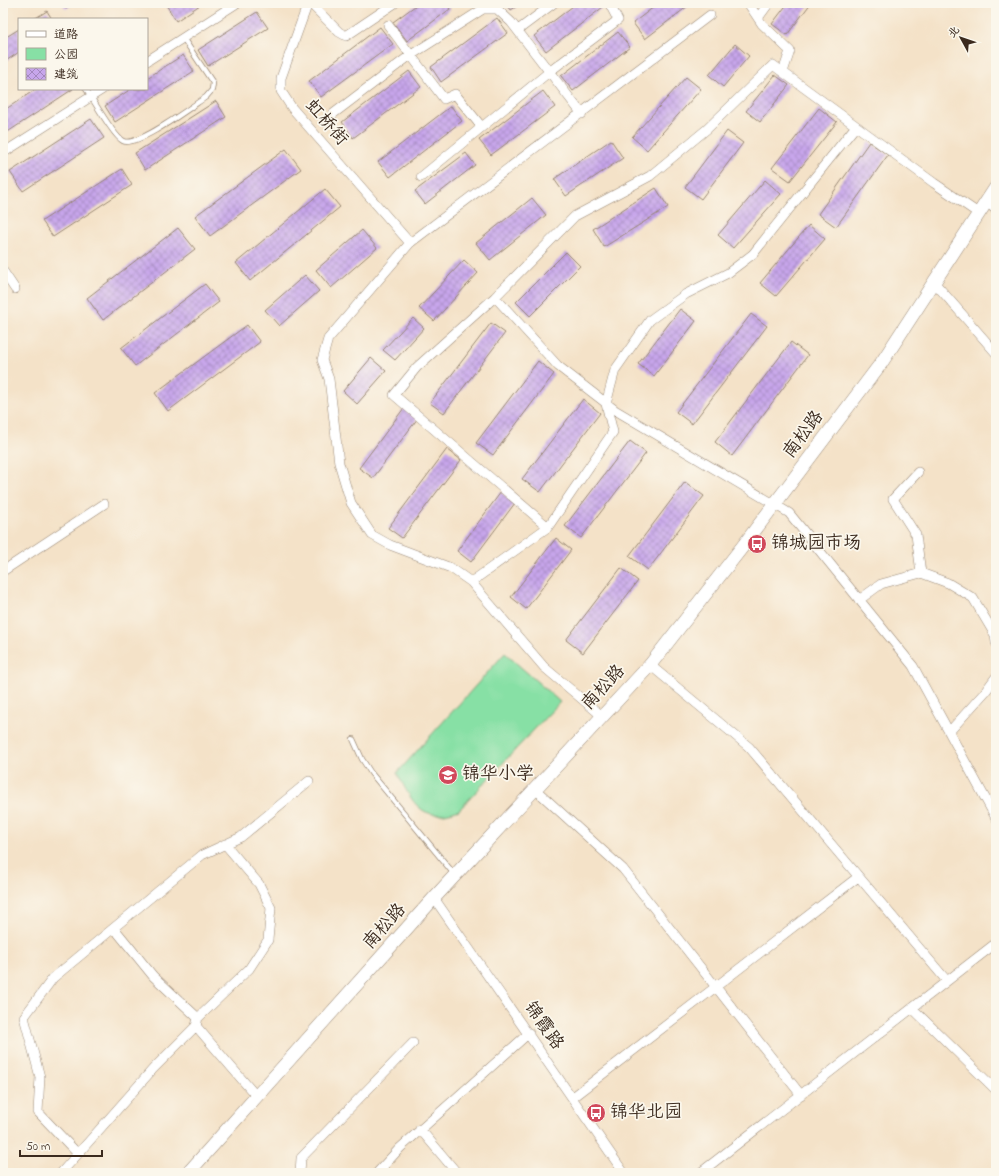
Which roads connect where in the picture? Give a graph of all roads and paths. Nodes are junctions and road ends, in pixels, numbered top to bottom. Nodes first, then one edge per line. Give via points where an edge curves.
1 (237, 3) edge
2 (309, 3) edge
3 (395, 3) edge
4 (554, 3) edge
5 (609, 3) edge
6 (748, 3) edge
7 (769, 3) edge
8 (710, 15) dead end
9 (758, 18) junction
10 (388, 26) dead end
11 (518, 30) junction
12 (182, 38) junction
13 (410, 55) junction
14 (148, 60) edge
15 (549, 72) junction
16 (783, 72) junction
17 (99, 90) edge
18 (88, 93) edge
19 (332, 114) dead end
20 (582, 114) junction
21 (481, 126) junction
22 (856, 126) junction
23 (3, 153) edge
24 (421, 177) dead end
25 (996, 187) edge
26 (986, 201) junction
27 (996, 210) edge
28 (978, 213) junction
29 (410, 243) junction
30 (3, 271) edge
31 (934, 282) junction
32 (15, 289) dead end
33 (495, 298) junction
34 (996, 353) edge
35 (606, 404) junction
36 (918, 472) dead end
37 (104, 504) dead end
38 (774, 504) junction
39 (548, 527) junction
40 (3, 571) edge
41 (921, 573) junction
42 (471, 582) junction
43 (859, 600) junction
44 (996, 642) edge
45 (650, 665) junction
46 (996, 677) edge
47 (602, 716) junction
48 (949, 732) junction
49 (353, 739) dead end
50 (309, 781) dead end
51 (534, 789) junction
52 (996, 818) edge
53 (225, 844) junction
54 (455, 876) junction
55 (858, 877) junction
56 (434, 898) junction
57 (114, 928) junction
58 (996, 943) edge
59 (947, 981) junction
60 (717, 986) junction
61 (912, 1008) junction
62 (197, 1022) junction
63 (529, 1033) junction
64 (413, 1043) dead end
65 (996, 1090) edge
66 (801, 1095) junction
67 (257, 1097) junction
68 (574, 1097) junction
69 (420, 1129) junction
70 (78, 1154) junction
71 (61, 1173) edge
72 (188, 1173) edge
73 (300, 1173) edge
74 (377, 1173) edge
75 (457, 1173) edge
76 (624, 1173) edge
77 (700, 1173) edge

1 - 12 street
2 - 3 street via 346,36
2 - 29 street, 虹桥街 via 281,78 281,91 292,108
4 - 11 street
5 - 15 street via 618,20
6 - 9 street
7 - 9 street
8 - 20 street
9 - 16 street via 790,51
10 - 13 street
11 - 13 street via 497,9 483,9
11 - 15 street
12 - 14 street
12 - 18 lane via 213,83 212,90 206,97 145,136 131,142 123,141 116,135
13 - 19 street
13 - 21 street via 444,99 455,94
15 - 20 street
15 - 21 street
16 - 22 street
16 - 33 street via 773,65 707,129 650,176 575,216
17 - 18 street
18 - 23 street
20 - 29 street
21 - 24 street
22 - 28 street
22 - 35 street via 753,254 728,273 686,294 650,320 615,370
25 - 26 street, 南松路
26 - 27 street
26 - 28 street, 南松路
28 - 31 street, 南松路
29 - 42 street via 328,339 322,360 329,378 339,463 351,503 372,534 390,545 451,568
30 - 32 street
31 - 34 street
31 - 38 street, 南松路 via 882,362
33 - 35 street via 558,366
33 - 39 street via 417,367 394,396
35 - 38 street
35 - 39 street via 613,432
36 - 41 street via 893,499 916,534
37 - 40 street
38 - 43 street via 789,513
38 - 45 street, 南松路
39 - 42 street
41 - 43 street via 881,584
41 - 44 street via 948,583 973,598 995,635
42 - 47 street via 544,667
43 - 48 street via 913,666
45 - 47 street, 南松路
45 - 55 street via 749,747
46 - 48 street
47 - 51 street, 南松路
48 - 52 street
49 - 54 lane via 371,773
50 - 53 street via 241,837
51 - 54 street, 南松路
51 - 60 street via 623,869
53 - 57 street via 202,855
53 - 62 street via 259,884 270,908 268,940 249,969
54 - 56 street, 南松路
55 - 59 street
55 - 60 street
56 - 63 street, 锦霞路
56 - 67 street, 南松路
57 - 62 street via 153,976
57 - 70 street via 53,978 24,1018 40,1076 38,1112
58 - 59 street
59 - 61 street
60 - 66 street
60 - 68 street
61 - 65 street
61 - 66 street
62 - 67 street
62 - 70 street
63 - 68 street, 锦霞路
63 - 69 street
64 - 73 street via 301,1158
66 - 77 street
67 - 72 street, 南松路
68 - 76 street, 锦霞路
69 - 74 street
69 - 75 street
70 - 71 street

